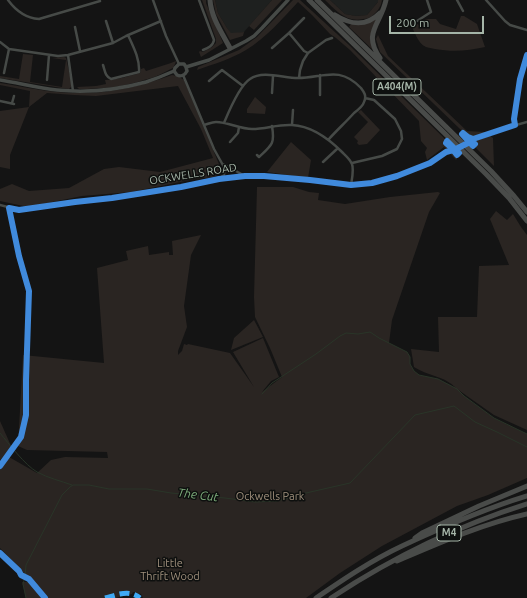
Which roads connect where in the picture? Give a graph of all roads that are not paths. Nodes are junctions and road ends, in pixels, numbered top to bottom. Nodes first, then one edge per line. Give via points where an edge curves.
1 (8, 0) edge
2 (153, 0) edge
3 (199, 0) edge
4 (210, 0) edge
5 (288, 0) edge
6 (309, 0) edge
7 (317, 0) edge
8 (386, 0) edge
9 (427, 0) edge
10 (456, 0) edge
11 (486, 0) edge
12 (100, 2) edge
13 (326, 9) junction
14 (382, 11) junction
15 (463, 11) dead end
16 (304, 18) dead end
17 (106, 21) dead end
18 (161, 21) junction
19 (417, 21) dead end
20 (75, 27) dead end
21 (527, 30) edge
22 (289, 33) junction
23 (128, 35) junction
24 (332, 38) dead end
25 (0, 42) edge
26 (113, 43) junction
27 (230, 48) junction
28 (272, 48) dead end
29 (9, 49) junction
30 (203, 50) dead end
31 (80, 51) junction
32 (308, 53) junction
33 (49, 55) junction
34 (68, 55) junction
35 (179, 64) junction
36 (103, 65) dead end
37 (186, 67) junction
38 (174, 72) junction
39 (390, 72) junction
40 (4, 73) dead end
41 (183, 75) junction
42 (320, 75) junction
43 (273, 76) junction
44 (299, 78) junction
45 (0, 80) edge
46 (46, 80) dead end
47 (209, 82) dead end
48 (243, 86) junction
49 (73, 91) junction
50 (272, 93) dead end
51 (320, 95) dead end
52 (14, 96) dead end
53 (365, 98) junction
54 (0, 101) edge
55 (293, 110) dead end
56 (527, 122) edge
57 (224, 123) junction
58 (204, 125) junction
59 (292, 125) junction
60 (239, 126) junction
61 (272, 126) junction
62 (478, 137) dead end
63 (329, 139) junction
64 (230, 142) dead end
65 (338, 148) junction
66 (447, 152) dead end
67 (257, 155) dead end
68 (323, 162) dead end
69 (352, 163) junction
70 (222, 164) junction
71 (245, 176) junction
72 (219, 179) junction
73 (351, 185) junction
74 (0, 205) edge
75 (527, 212) edge
76 (527, 221) edge
77 (527, 486) edge
78 (527, 496) edge
79 (527, 504) edge
80 (527, 514) edge
81 (402, 546) junction
82 (376, 570) junction
83 (316, 598) edge
84 (331, 598) edge

1 - 12 street via 24,16 39,19
2 - 18 street
3 - 30 street via 214,40 213,44
4 - 27 highway via 214,18
5 - 27 street via 254,36
6 - 76 highway, A404(M) via 486,174
7 - 13 highway, A404(M)
8 - 14 highway, A404(M)
9 - 19 street via 431,12
10 - 15 street
11 - 21 street via 505,21
13 - 14 highway, A404(M) via 345,20 358,23 369,21
13 - 39 highway, A404(M)
14 - 39 highway, A404(M) via 374,27 372,41 375,51
16 - 22 street
17 - 26 street
18 - 23 street
18 - 35 street
20 - 31 street
22 - 28 street
22 - 32 street
23 - 26 street
23 - 36 street via 138,59 139,72 111,79 105,74
24 - 32 street
25 - 29 street
26 - 31 street
27 - 37 street via 209,60
29 - 33 street
29 - 40 street
31 - 34 street
32 - 44 street
33 - 34 street
33 - 46 street
34 - 49 street
35 - 37 street
35 - 38 street via 174,68
37 - 41 street via 186,73
38 - 41 street
38 - 49 street via 123,88
39 - 75 highway, A404(M) via 491,171
41 - 58 street
42 - 44 street
42 - 51 street
42 - 53 street via 344,76 357,85
43 - 44 street
43 - 48 street via 257,75
43 - 50 street
45 - 49 street
47 - 48 street via 222,70
48 - 57 street
52 - 54 street via 13,104
53 - 63 street via 362,106
53 - 69 street via 374,100 395,119 402,131 402,139 397,148 382,156
55 - 59 street
56 - 62 street
57 - 58 street
57 - 60 street
58 - 70 street
59 - 61 street
59 - 63 street via 314,130
60 - 61 street via 252,129
60 - 64 street via 238,133
61 - 67 street via 272,145 259,157
63 - 65 street
65 - 68 street
65 - 69 street
66 - 73 street, OCKWELLS ROAD via 430,163 397,176 372,183
69 - 73 street
70 - 71 street
70 - 72 street via 224,175
71 - 72 street, OCKWELLS ROAD
71 - 73 street, OCKWELLS ROAD
72 - 74 street, OCKWELLS ROAD via 112,198 19,210
77 - 81 highway, M4 via 422,533
78 - 81 highway, M4 via 470,516
79 - 82 highway, M4 via 449,533
80 - 82 highway, M4 via 462,534
81 - 83 highway, M4
82 - 84 highway, M4

